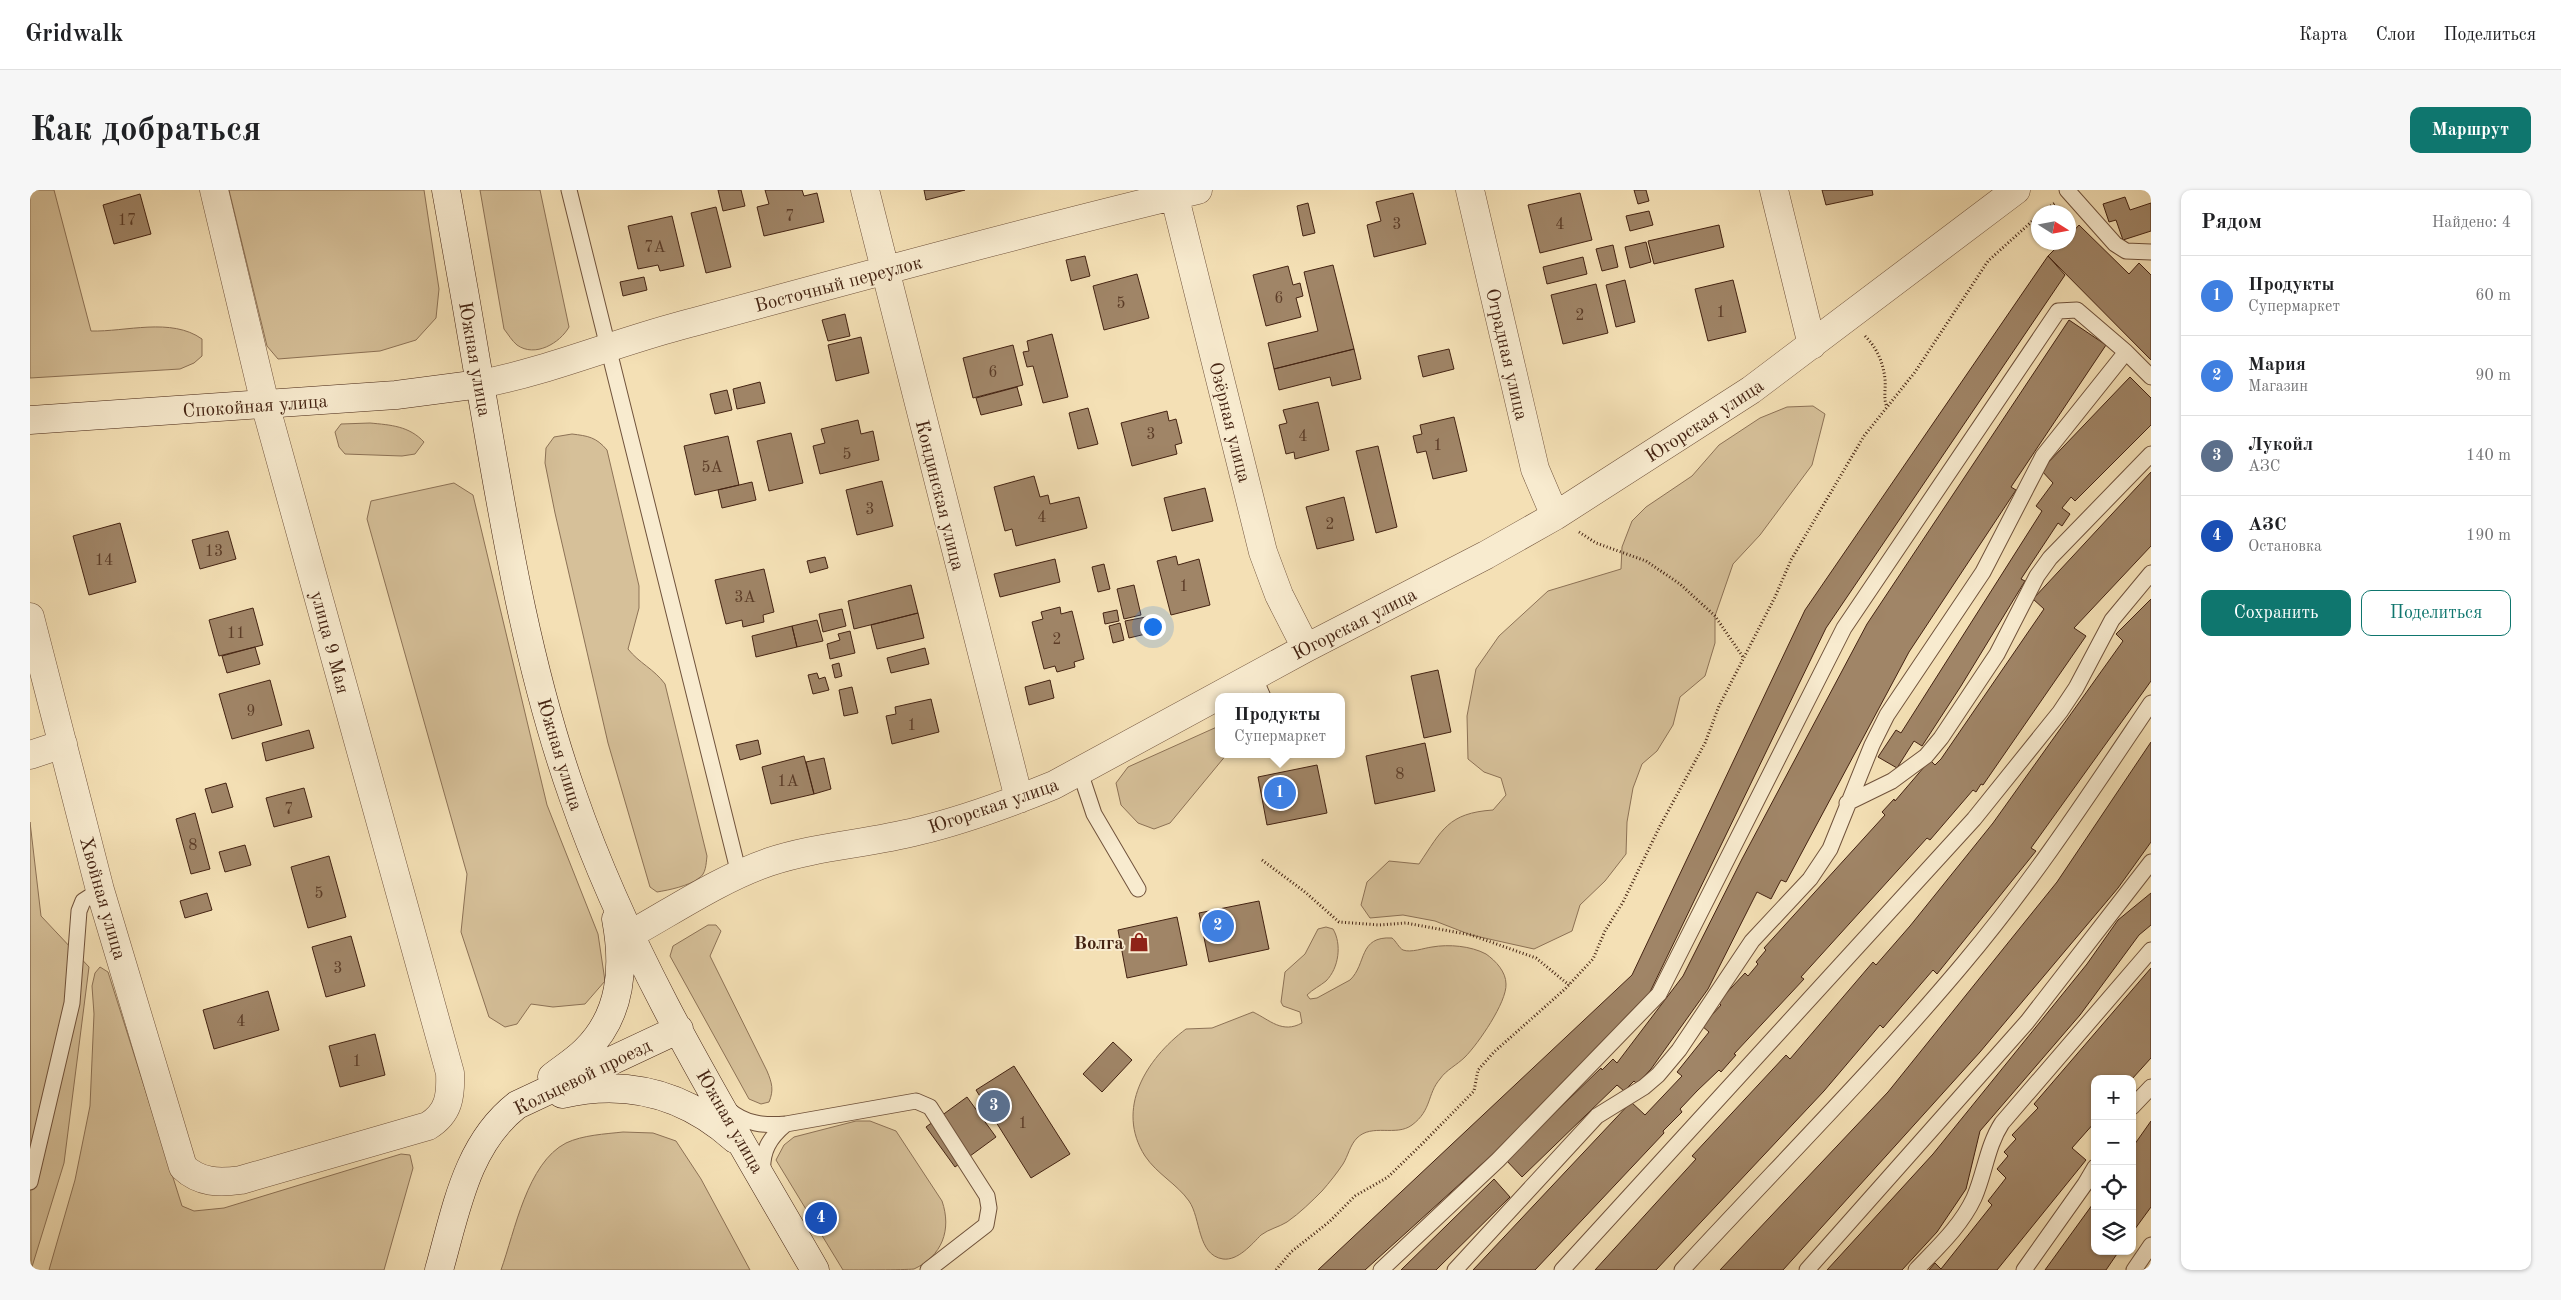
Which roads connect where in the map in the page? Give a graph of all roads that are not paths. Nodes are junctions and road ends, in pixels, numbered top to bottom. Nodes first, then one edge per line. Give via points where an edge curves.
1 (214, 190) edge
2 (446, 190) edge
3 (569, 190) edge
4 (865, 190) edge
5 (1470, 190) edge
6 (1774, 190) edge
7 (2016, 190) edge
8 (2067, 190) edge
9 (1182, 192) edge
10 (2151, 252) edge
11 (884, 270) junction
12 (1812, 345) junction
13 (607, 348) junction
14 (2126, 352) junction
15 (2151, 377) edge
16 (480, 384) junction
17 (265, 404) junction
18 (30, 420) edge
19 (2151, 454) edge
20 (1555, 516) junction
21 (2151, 573) edge
22 (30, 617) edge
23 (1306, 648) junction
24 (1259, 686) edge
25 (1244, 693) edge
26 (2151, 703) edge
27 (1215, 707) edge
28 (63, 744) junction
29 (30, 755) edge
30 (1080, 772) junction
31 (1019, 799) junction
32 (1848, 803) junction
33 (2151, 862) edge
34 (739, 874) junction
35 (1138, 889) dead end
36 (100, 890) junction
37 (611, 896) junction
38 (630, 934) junction
39 (2151, 950) edge
40 (679, 1029) junction
41 (2151, 1087) edge
42 (718, 1100) junction
43 (2136, 1103) edge
44 (517, 1105) junction
45 (786, 1124) junction
46 (748, 1151) junction
47 (191, 1174) joint
48 (2091, 1174) edge
49 (763, 1178) junction
50 (30, 1182) edge
51 (2151, 1245) edge
52 (439, 1270) edge
53 (815, 1270) edge
54 (928, 1270) edge
55 (1381, 1270) edge
56 (1455, 1270) edge
57 (1562, 1270) edge
58 (1682, 1270) edge
59 (1807, 1270) edge
60 (1916, 1270) edge
61 (2024, 1270) edge
62 (2134, 1270) edge

1 - 17 street, улица 9 Мая
2 - 16 street, Южная улица
3 - 13 lane
4 - 11 street, Кондинская улица
5 - 20 street, Отрадная улица via 1535,469
6 - 12 street
7 - 12 street, Югорская улица
8 - 10 lane via 2115,244 2126,251
9 - 11 street, Восточный переулок
9 - 23 street, Озёрная улица via 1263,552 1279,595
11 - 13 street, Восточный переулок
11 - 31 street, Кондинская улица
12 - 20 street, Югорская улица via 1751,390
13 - 16 street, Восточный переулок via 531,373
13 - 34 lane
14 - 15 lane
14 - 32 lane via 2032,472 1983,572 1887,715
14 - 55 lane via 2076,310 2058,311 1844,628 1659,994 1498,1160
16 - 17 street, Спокойная улица via 396,395
16 - 37 street, Южная улица via 521,608 545,706 572,795
17 - 18 street, Спокойная улица
17 - 47 street, улица 9 Мая via 450,1073 451,1093 439,1119 428,1126 241,1180 224,1183 205,1181
19 - 32 lane via 2041,570 1997,654 1926,756 1892,781
20 - 23 street, Югорская улица
21 - 57 lane via 2112,620 2060,712 1974,819
22 - 28 street, Хвойная улица
23 - 24 street, Югорская улица
24 - 25 street, Югорская улица
26 - 58 lane via 2045,862 1964,963 1879,1060
27 - 30 street, Югорская улица
28 - 29 street
28 - 36 street, Хвойная улица
30 - 31 street, Югорская улица
30 - 35 lane via 1094,814
31 - 34 street, Югорская улица via 917,832 798,854
32 - 56 lane via 1830,849 1815,872 1752,941 1680,1050 1644,1087 1597,1116
33 - 59 lane via 2027,1022
34 - 38 street, Югорская улица
36 - 47 street, Хвойная улица via 183,1167
36 - 50 lane via 83,901 79,911 72,1003
37 - 38 street, Южная улица
37 - 44 street via 620,938 622,974 618,997 604,1026 585,1050
38 - 40 street, Южная улица
39 - 60 lane via 2002,1123 1992,1139 1966,1213
40 - 42 street, Южная улица
40 - 44 street, Кольцевой проезд
41 - 43 lane
42 - 45 lane via 740,1118 752,1123 767,1126
42 - 46 street, Южная улица
44 - 46 street via 586,1089 618,1087 640,1090 665,1097 701,1114
44 - 52 street, Кольцевой проезд via 502,1116 485,1137 470,1166
45 - 49 lane via 774,1134 762,1156
45 - 54 lane via 916,1101 930,1107 986,1196 989,1208 986,1225
46 - 49 street, Южная улица
48 - 61 lane
49 - 53 street, Южная улица
51 - 62 lane

